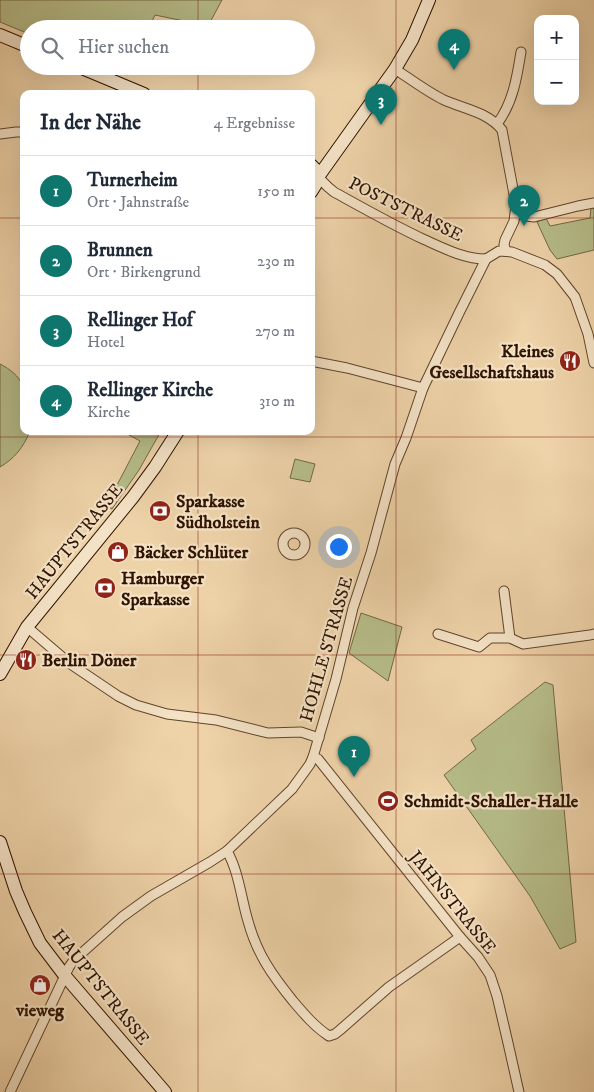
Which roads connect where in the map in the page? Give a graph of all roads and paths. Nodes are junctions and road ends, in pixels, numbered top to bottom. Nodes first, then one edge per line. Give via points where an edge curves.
1 (429, 0) edge
2 (0, 35) edge
3 (20, 43) edge
4 (521, 52) dead end
5 (395, 69) junction
6 (95, 75) edge
7 (125, 90) edge
8 (497, 124) junction
9 (20, 132) edge
10 (0, 134) edge
11 (315, 170) edge
12 (315, 172) edge
13 (594, 203) edge
14 (516, 213) junction
15 (506, 251) junction
16 (486, 259) junction
17 (593, 346) edge
18 (315, 362) edge
19 (594, 363) edge
20 (423, 388) junction
21 (175, 435) edge
22 (504, 591) dead end
23 (27, 627) junction
24 (438, 634) dead end
25 (594, 634) edge
26 (510, 638) junction
27 (0, 674) edge
28 (318, 738) junction
29 (313, 757) junction
30 (0, 842) edge
31 (227, 851) junction
32 (460, 937) junction
33 (65, 976) junction
34 (10, 1092) edge
35 (165, 1092) edge
36 (519, 1092) edge

1 - 5 main road
2 - 3 main road
4 - 8 street via 511,100
5 - 8 street via 443,99 486,116
5 - 11 main road
6 - 7 main road
8 - 14 street via 504,137
9 - 10 street
12 - 16 street, POSTSTRASSE via 334,192 400,228 469,258
13 - 14 street via 534,217
14 - 15 street via 505,240
15 - 16 street via 499,251
15 - 17 street via 533,259 557,274 575,297
16 - 20 street, HOHLE STRASSE
17 - 19 street
18 - 20 street
20 - 28 street, HOHLE STRASSE via 395,464
21 - 23 main road, HAUPTSTRASSE via 133,497
22 - 26 street
23 - 27 main road, HAUPTSTRASSE
23 - 28 street via 69,663 136,706 268,733 301,732
24 - 26 street via 479,646 490,638
25 - 26 street via 523,644
28 - 29 street, HOHLE STRASSE
29 - 31 street, HOHLE STRASSE via 292,789
29 - 32 street, JAHNSTRASSE via 318,759
30 - 33 main road, HAUPTSTRASSE via 16,891 40,943
31 - 32 street via 262,958 312,1023 329,1036 389,987
31 - 33 street, HOHLE STRASSE via 150,896 122,917 74,960
32 - 36 street, JAHNSTRASSE via 490,975
33 - 34 street, HOHLE STRASSE
33 - 35 main road, HAUPTSTRASSE

